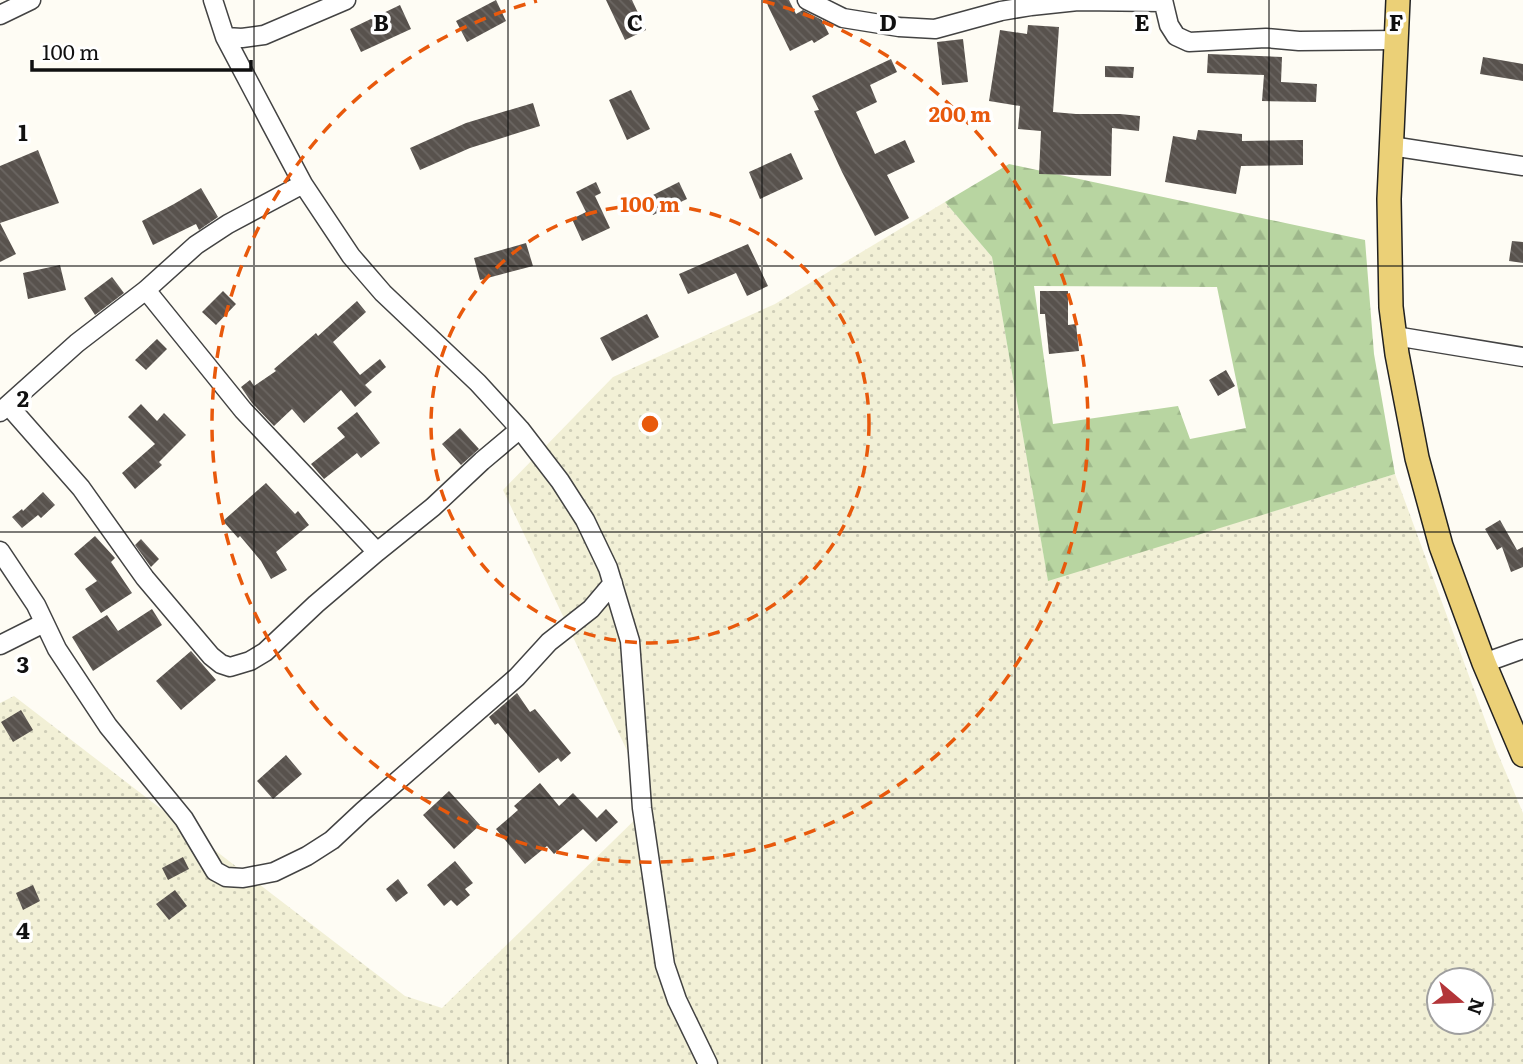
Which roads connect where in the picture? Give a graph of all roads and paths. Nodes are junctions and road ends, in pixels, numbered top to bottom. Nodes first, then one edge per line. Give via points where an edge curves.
1 (32, 0) edge
2 (213, 0) edge
3 (346, 0) edge
4 (807, 0) edge
5 (1398, 0) edge
6 (1163, 1) edge
7 (0, 15) edge
8 (225, 37) junction
9 (1397, 40) junction
10 (1391, 146) junction
11 (1523, 166) edge
12 (303, 184) junction
13 (146, 290) junction
14 (1395, 336) junction
15 (1523, 357) edge
16 (4, 409) edge
17 (520, 429) junction
18 (0, 551) edge
19 (377, 552) junction
20 (612, 583) junction
21 (44, 623) junction
22 (0, 645) edge
23 (1523, 649) edge
24 (1484, 663) junction
25 (1523, 755) edge
26 (708, 1064) edge

1 - 7 street
2 - 8 street
3 - 8 street via 264,35
4 - 6 street via 843,18 935,29 1031,6
5 - 9 main road
6 - 9 street via 1176,36 1189,41
8 - 12 street
9 - 10 main road
10 - 11 street
10 - 14 main road
12 - 13 street via 196,245
12 - 17 street via 351,256 383,293
13 - 16 street via 77,343
13 - 19 street via 243,410
14 - 15 street
14 - 24 main road via 1417,458 1441,546
16 - 19 street via 81,488 145,578 221,664 230,667 250,662 265,652
17 - 19 street
17 - 20 street via 585,520
18 - 21 street
20 - 21 street via 591,609 549,642 517,677 332,840 274,872 243,878 215,871 184,819 108,726
20 - 26 street via 629,641 642,808 665,965
21 - 22 street
23 - 24 street
24 - 25 main road

